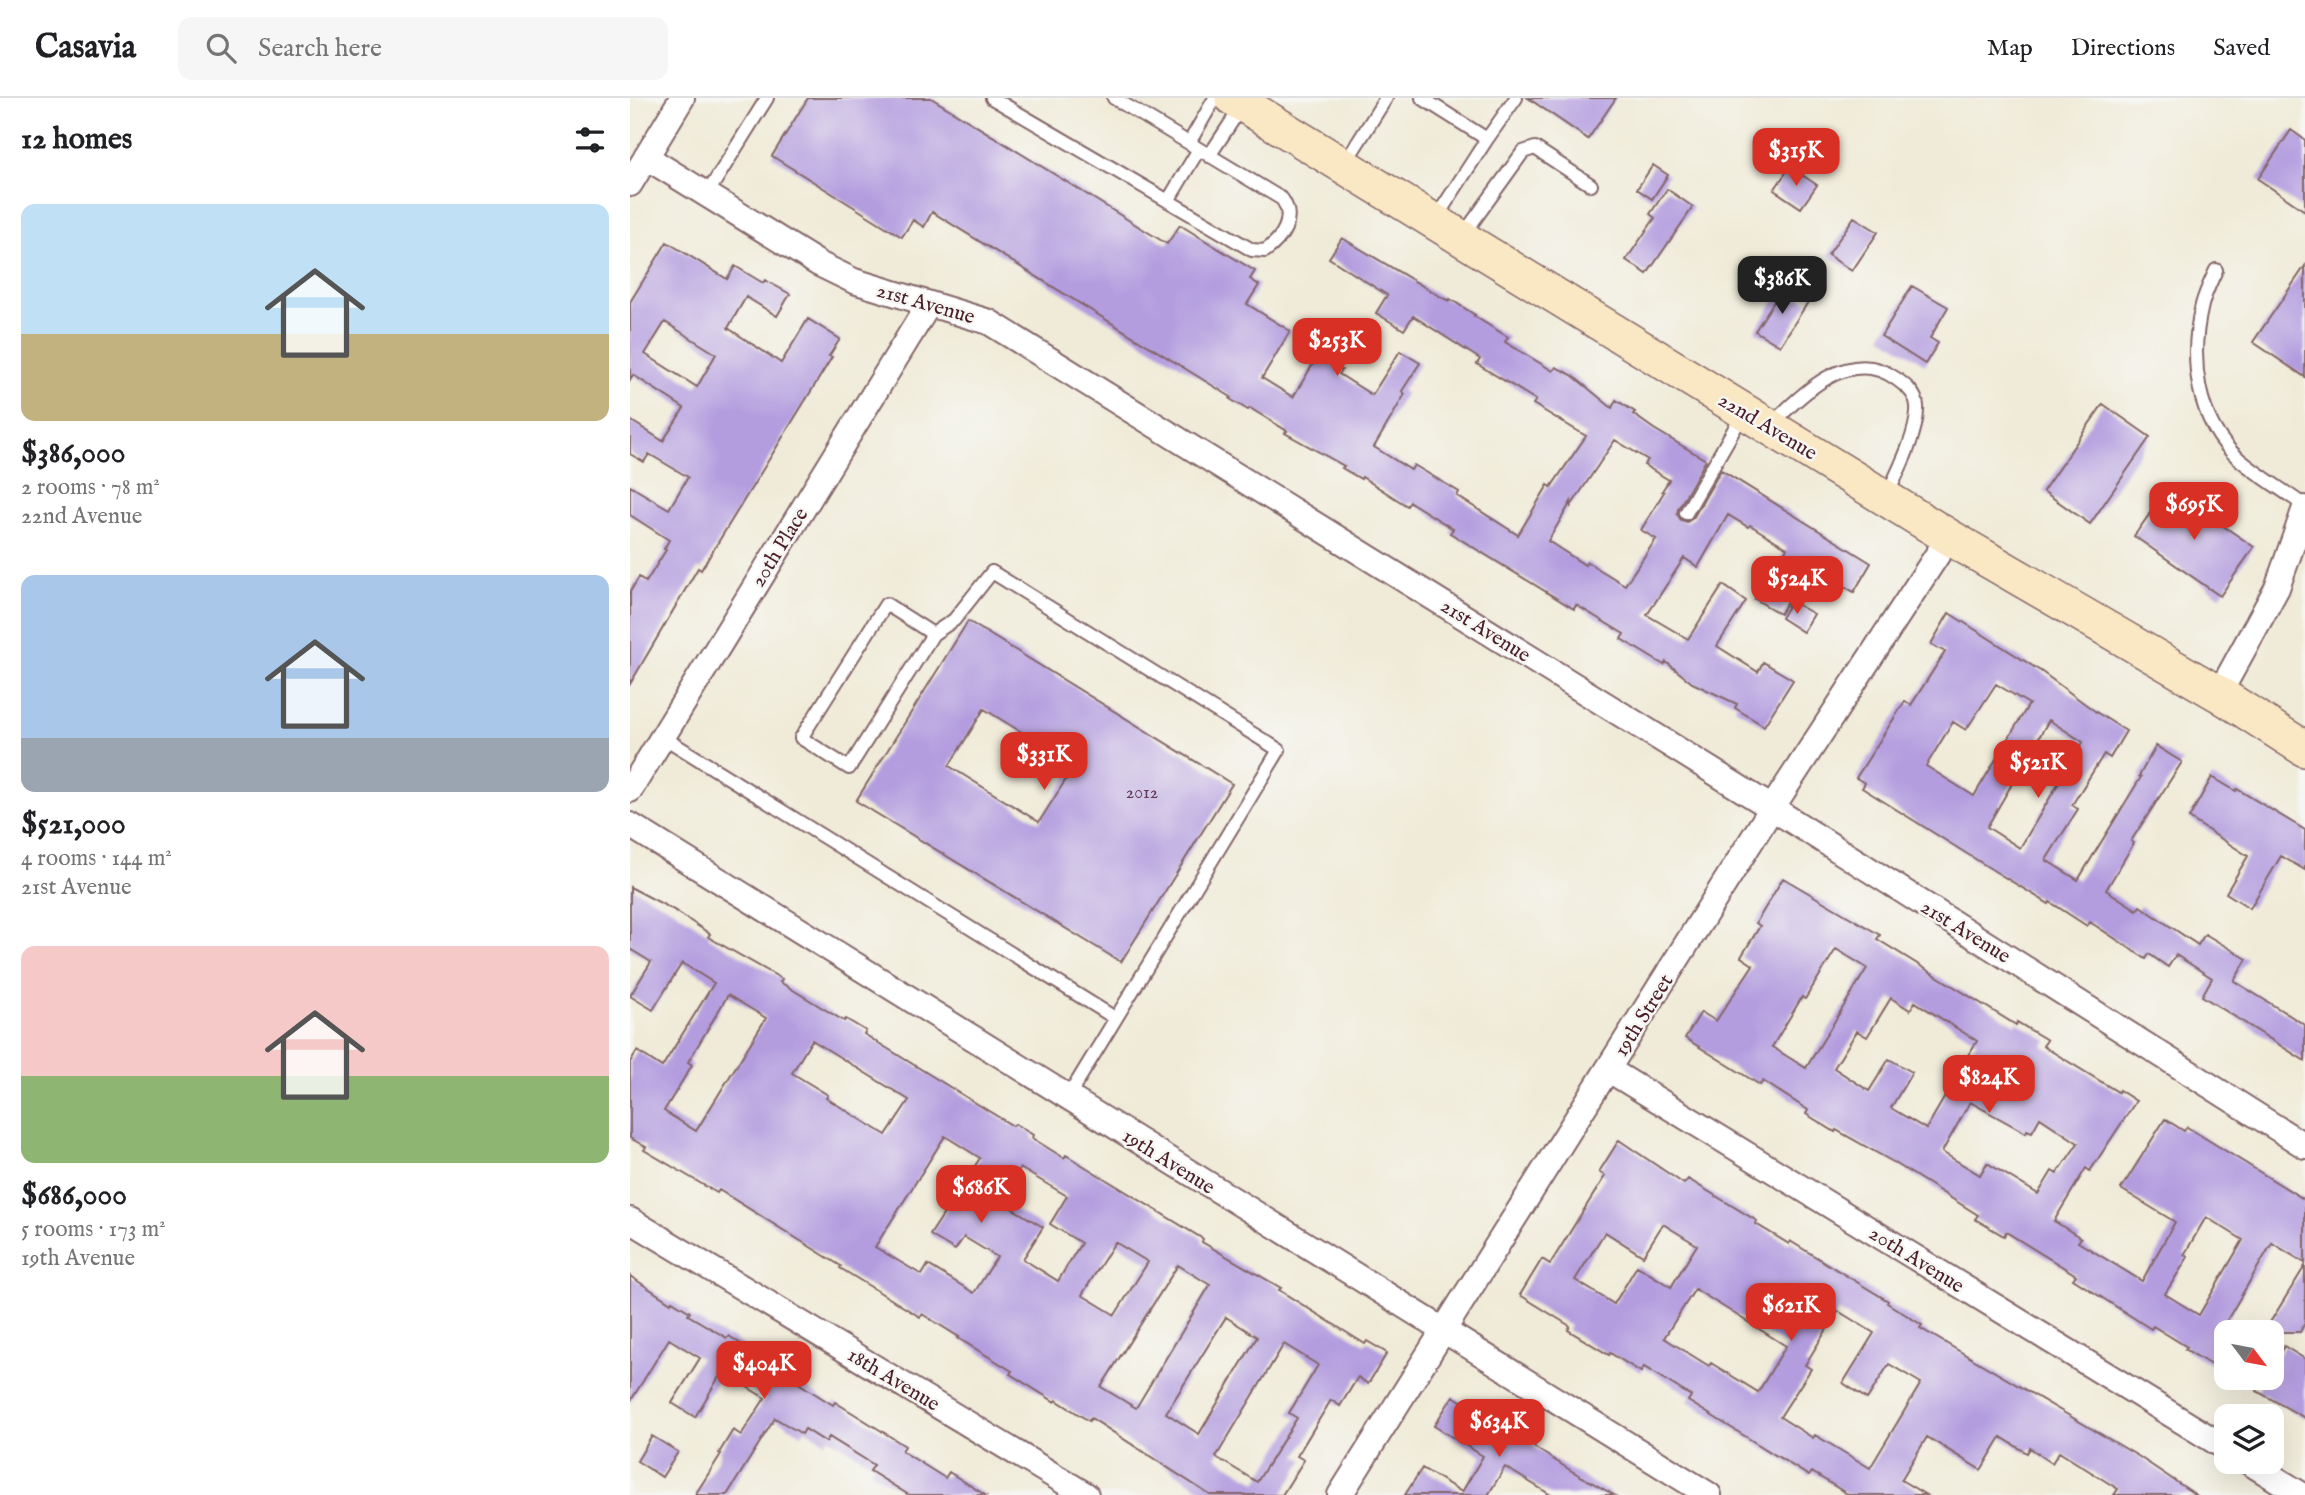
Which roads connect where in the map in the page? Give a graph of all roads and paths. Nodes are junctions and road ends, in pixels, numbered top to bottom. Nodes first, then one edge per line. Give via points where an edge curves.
1 (682, 98) edge
2 (766, 98) edge
3 (992, 98) edge
4 (1114, 98) edge
5 (1386, 98) edge
6 (1422, 98) edge
7 (1516, 98) edge
8 (1231, 100) edge
9 (1487, 139) junction
10 (1199, 149) junction
11 (646, 157) junction
12 (1343, 165) junction
13 (630, 184) edge
14 (1591, 185) dead end
15 (707, 194) junction
16 (1168, 201) junction
17 (1447, 229) junction
18 (2216, 270) dead end
19 (929, 304) junction
20 (1757, 419) junction
21 (1886, 498) junction
22 (2305, 507) edge
23 (1686, 513) dead end
24 (1949, 537) junction
25 (933, 634) junction
26 (2219, 694) junction
27 (663, 737) junction
28 (2305, 749) edge
29 (630, 790) edge
30 (1772, 808) junction
31 (630, 825) edge
32 (1115, 1018) junction
33 (1609, 1070) junction
34 (1068, 1097) junction
35 (2305, 1146) edge
36 (630, 1220) edge
37 (1443, 1332) junction
38 (2214, 1441) edge
39 (2268, 1474) edge
40 (1086, 1495) edge
41 (1340, 1495) edge
42 (1709, 1495) edge
43 (2302, 1495) edge

1 - 11 street
2 - 15 lane
3 - 16 lane
4 - 10 lane
5 - 12 lane
6 - 9 lane
7 - 9 lane
8 - 10 lane
8 - 10 lane
8 - 12 street, 22nd Avenue
9 - 17 lane
10 - 16 lane
10 - 16 lane via 1282,199 1289,222 1278,242 1265,251 1252,250
11 - 13 street
11 - 15 street, 21st Avenue
12 - 17 street, 22nd Avenue
14 - 17 lane via 1535,148 1523,152
15 - 19 street, 21st Avenue via 819,264 878,290
17 - 20 street, 22nd Avenue
18 - 22 lane via 2202,303 2196,343 2198,387 2212,427 2238,458
19 - 27 street, 20th Place
19 - 30 street, 21st Avenue via 989,322
20 - 21 street, 22nd Avenue
20 - 21 lane via 1829,376 1853,368 1884,370 1914,393 1917,407 1905,458
20 - 23 lane
21 - 24 street, 22nd Avenue
22 - 26 street via 2277,588
24 - 26 street, 22nd Avenue
24 - 30 street, 19th Street
25 - 25 lane via 886,604 800,738 849,768
25 - 32 lane via 954,620 992,572 1279,750
26 - 28 street, 22nd Avenue
27 - 29 street, 20th Place
27 - 32 lane
30 - 33 street, 19th Street
30 - 35 street, 21st Avenue
31 - 34 street, 19th Avenue
32 - 34 lane
33 - 37 street, 19th Street
33 - 38 street, 20th Avenue
34 - 37 street, 19th Avenue
36 - 40 street, 18th Avenue
37 - 41 street, 19th Street
37 - 42 street, 19th Avenue
39 - 43 street

